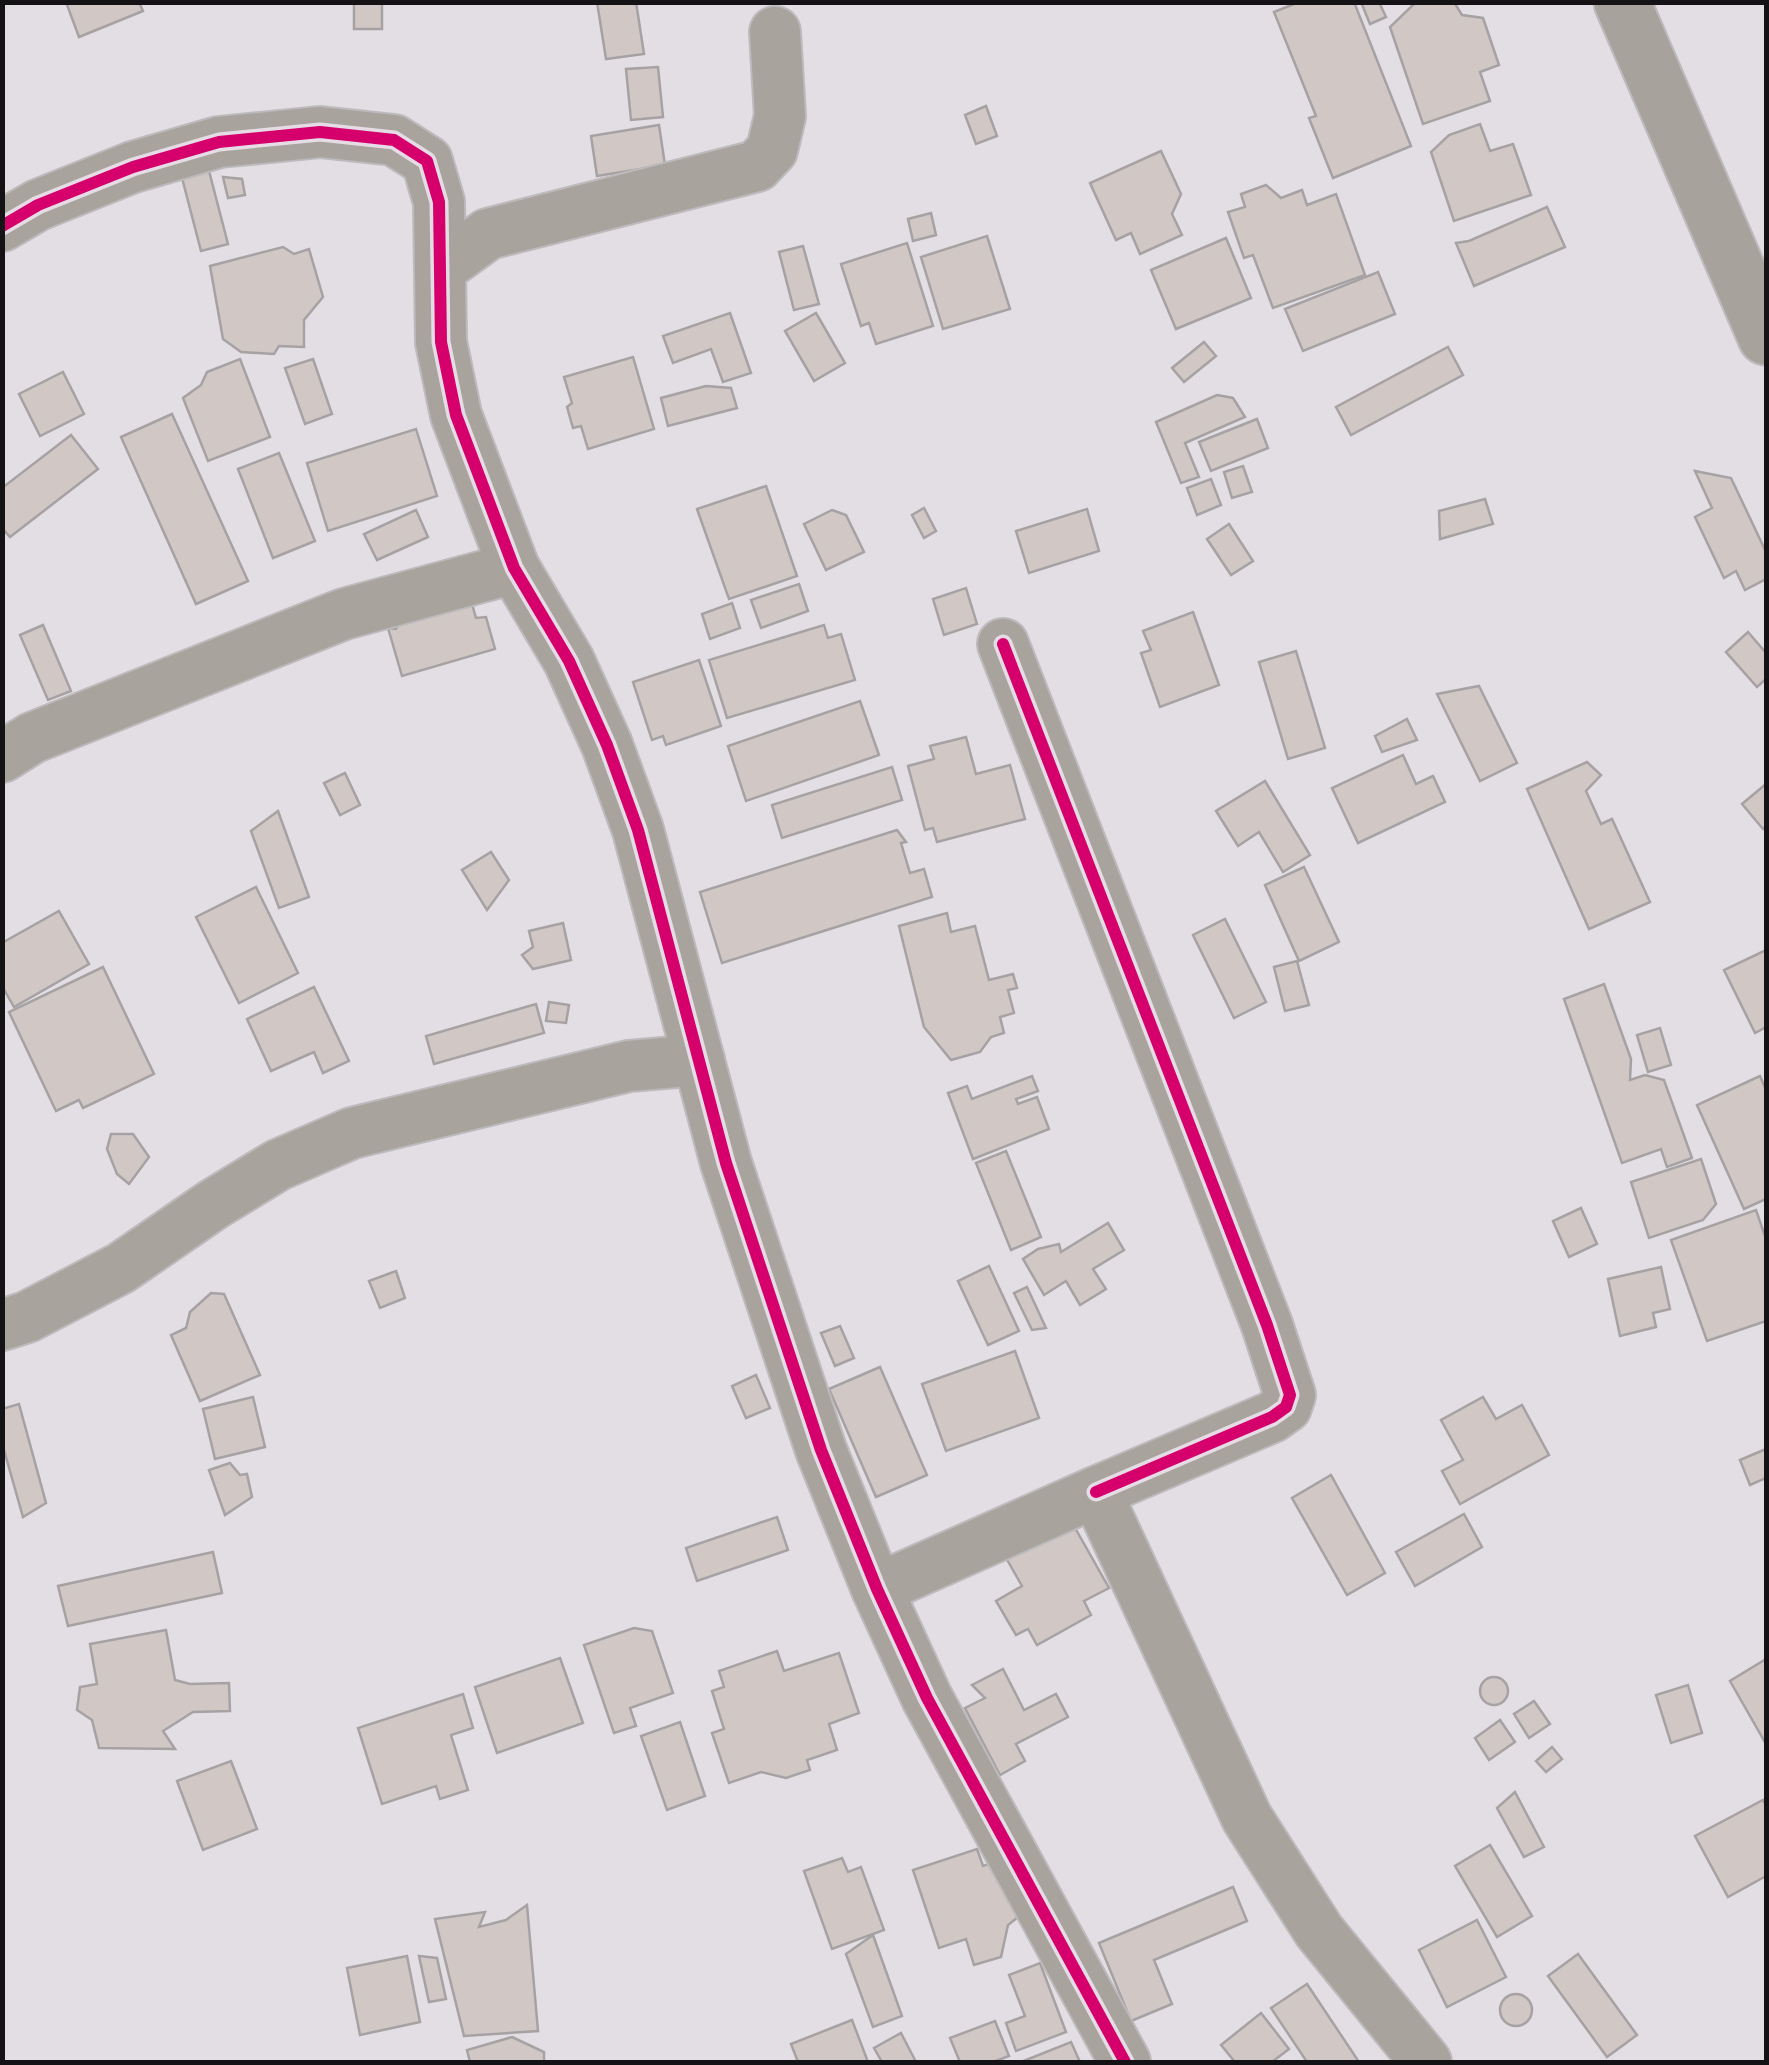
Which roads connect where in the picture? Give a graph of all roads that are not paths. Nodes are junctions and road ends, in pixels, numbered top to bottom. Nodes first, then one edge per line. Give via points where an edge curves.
1 (1622, 2) edge
2 (775, 32) dead end
3 (439, 202) junction
4 (2, 226) edge
5 (488, 234) junction
6 (442, 268) junction
7 (1766, 338) edge
8 (514, 568) junction
9 (1002, 644) dead end
10 (2, 757) edge
11 (698, 1060) junction
12 (2, 1324) edge
13 (1096, 1492) junction
14 (877, 1590) junction
15 (1125, 2062) edge
16 (1426, 2062) edge

1 - 7 street
2 - 5 street via 780,116 772,150 756,166
3 - 4 street via 427,162 394,140 320,132 219,142 133,166
3 - 5 street
3 - 6 street
5 - 6 street
6 - 8 street via 445,374
8 - 10 street via 344,614 32,738
8 - 11 street via 608,745 638,830
9 - 13 street via 1290,1395 1286,1408 1272,1416
11 - 12 street via 629,1066 352,1133 278,1165 121,1268
11 - 14 street via 821,1450
13 - 14 street
13 - 16 street via 1246,1818 1319,1931
14 - 15 street via 927,1698

